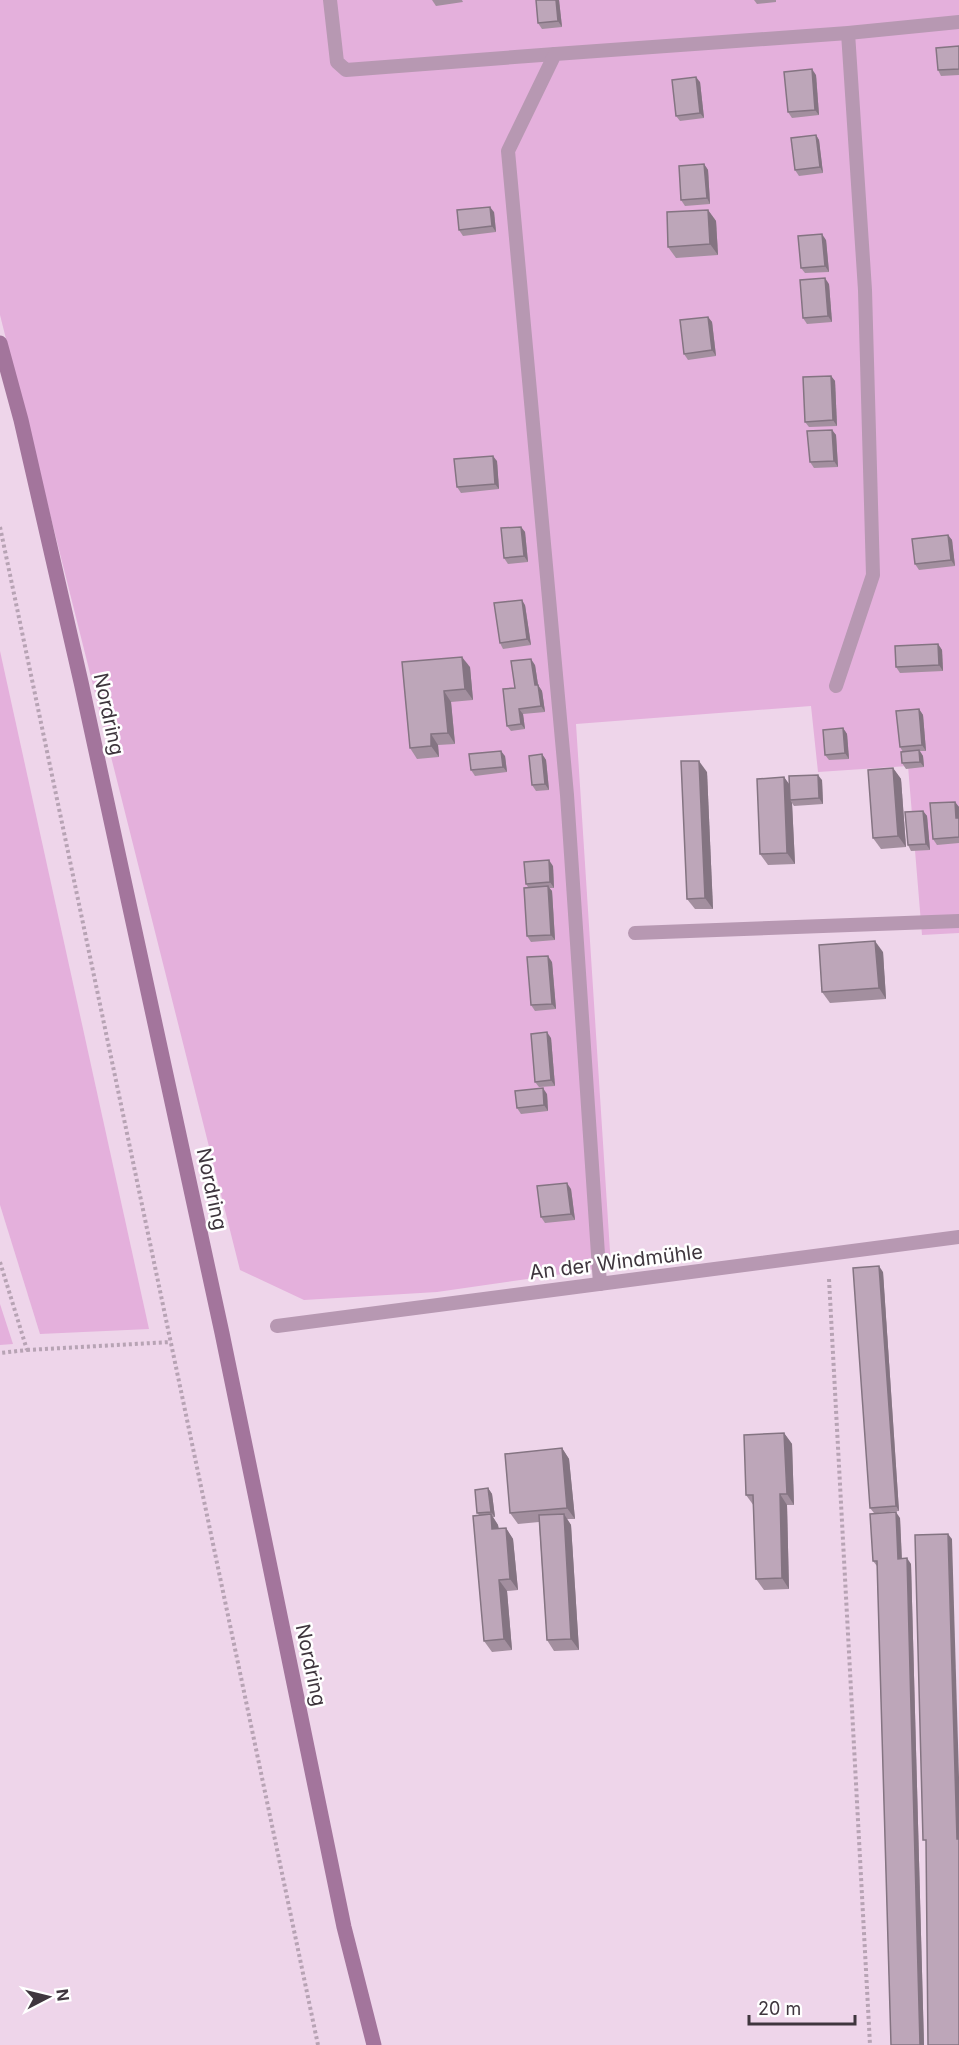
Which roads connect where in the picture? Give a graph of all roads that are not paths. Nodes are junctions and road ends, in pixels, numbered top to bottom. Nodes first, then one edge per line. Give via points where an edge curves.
1 (330, 0) edge
2 (959, 22) edge
3 (848, 33) junction
4 (555, 54) junction
5 (0, 343) edge
6 (836, 686) dead end
7 (959, 921) edge
8 (635, 933) dead end
9 (959, 1237) edge
10 (600, 1284) junction
11 (277, 1326) dead end
12 (374, 2045) edge

1 - 4 lane via 336,62 346,70
2 - 3 lane
3 - 4 lane
3 - 6 lane via 865,290 873,575
4 - 10 lane via 508,150 567,795
5 - 12 main road, Nordring via 81,682 220,1322 344,1927
7 - 8 lane
9 - 10 lane, An der Windmühle
10 - 11 lane, An der Windmühle

